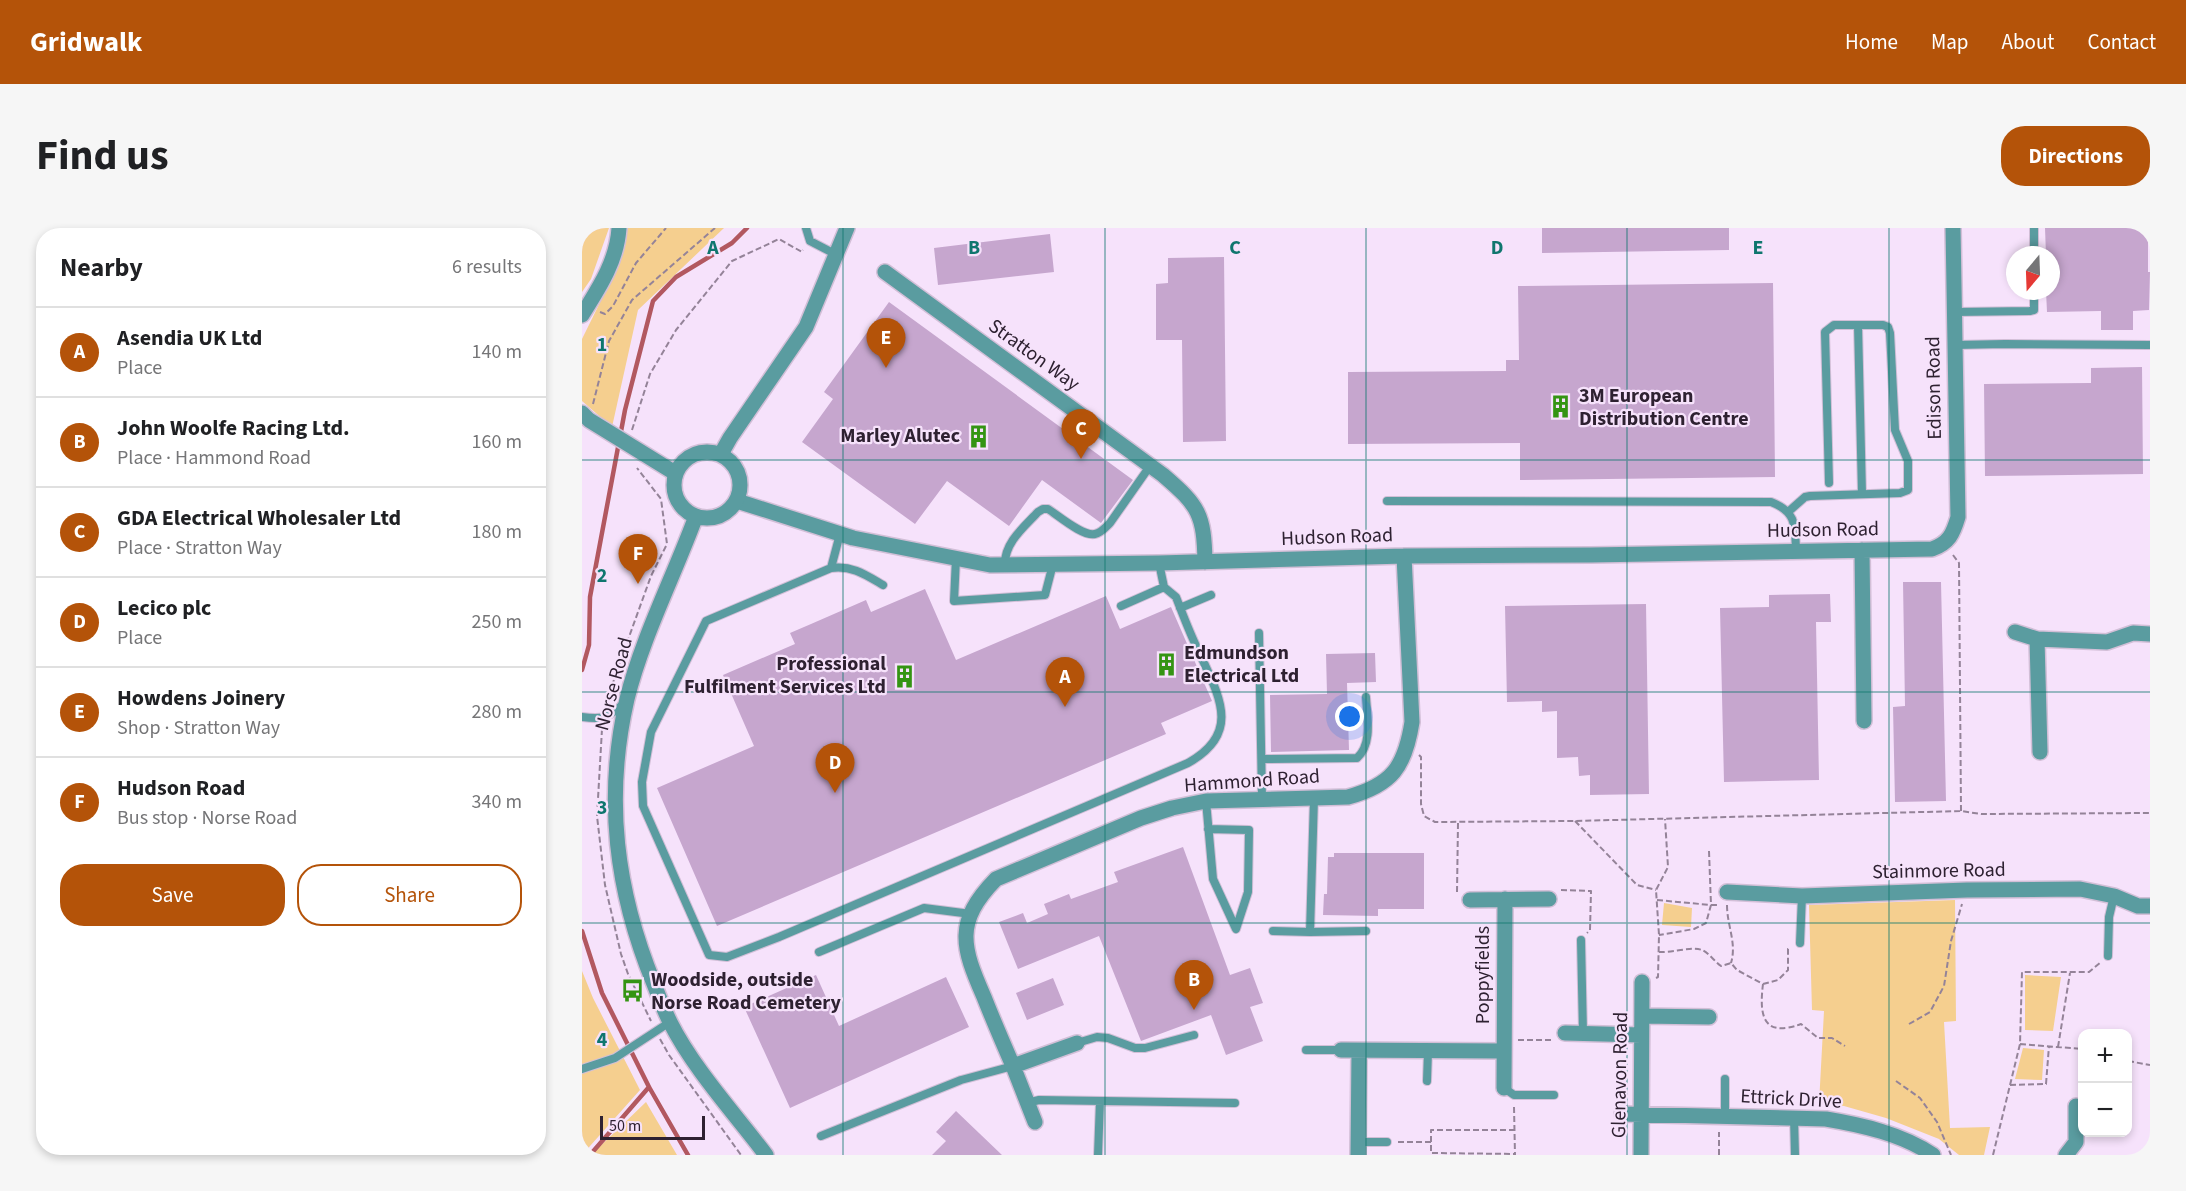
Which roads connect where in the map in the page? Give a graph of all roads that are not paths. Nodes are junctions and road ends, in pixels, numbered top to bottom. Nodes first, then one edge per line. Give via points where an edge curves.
1 (619, 228) edge
2 (806, 228) edge
3 (847, 228) edge
4 (1953, 228) edge
5 (2034, 228) edge
6 (2034, 246) edge
7 (837, 255) junction
8 (885, 272) dead end
9 (2035, 300) edge
10 (1954, 312) junction
11 (582, 315) edge
12 (1858, 326) junction
13 (1955, 345) junction
14 (2150, 345) edge
15 (586, 417) edge
16 (721, 454) junction
17 (1150, 466) junction
18 (675, 473) junction
19 (1829, 483) dead end
20 (1862, 494) junction
21 (737, 501) junction
22 (1387, 501) dead end
23 (1788, 512) junction
24 (696, 516) junction
25 (840, 534) junction
26 (1946, 545) joint
27 (1862, 550) junction
28 (1796, 551) junction
29 (1404, 556) junction
30 (956, 558) junction
31 (1205, 561) junction
32 (1159, 563) junction
33 (1053, 564) junction
34 (1005, 565) junction
35 (831, 568) junction
36 (883, 585) dead end
37 (1164, 587) junction
38 (1211, 595) dead end
39 (1120, 606) dead end
40 (1180, 608) junction
41 (2015, 632) dead end
42 (1259, 633) dead end
43 (2150, 634) edge
44 (2037, 639) junction
45 (1366, 698) dead end
46 (627, 700) junction
47 (583, 717) edge
48 (1864, 721) dead end
49 (2040, 752) dead end
50 (1262, 759) junction
51 (1314, 798) junction
52 (1262, 799) junction
53 (1206, 801) junction
54 (1208, 829) junction
55 (1802, 896) junction
56 (2114, 896) junction
57 (1505, 899) junction
58 (1549, 899) road end
59 (1727, 899) road end
60 (1470, 900) road end
61 (2150, 906) edge
62 (971, 914) junction
63 (1273, 931) dead end
64 (1366, 931) dead end
65 (1310, 932) junction
66 (1581, 940) road end
67 (1800, 943) road end
68 (819, 952) dead end
69 (2108, 956) road end
70 (1637, 991) road end
71 (1642, 1016) junction
72 (1709, 1017) dead end
73 (670, 1022) junction
74 (1564, 1033) road end
75 (1583, 1033) junction
76 (1194, 1035) dead end
77 (1641, 1035) junction
78 (1077, 1043) joint
79 (1503, 1046) junction
80 (1306, 1050) dead end
81 (1341, 1050) joint
82 (1359, 1051) junction
83 (1428, 1051) junction
84 (1013, 1066) junction
85 (586, 1068) edge
86 (1725, 1079) dead end
87 (1427, 1081) dead end
88 (1509, 1092) joint
89 (1554, 1095) dead end
90 (1100, 1101) junction
91 (1027, 1103) junction
92 (1235, 1103) dead end
93 (2076, 1106) dead end
94 (1622, 1114) dead end
95 (1640, 1116) junction
96 (1722, 1117) junction
97 (1794, 1117) junction
98 (1035, 1122) dead end
99 (821, 1136) dead end
100 (1387, 1142) road end
101 (1358, 1148) edge
102 (766, 1155) edge
103 (1098, 1155) edge
104 (1641, 1155) edge
105 (1795, 1155) edge
106 (1933, 1155) edge
107 (2066, 1155) edge

1 - 11 street via 610,269
2 - 7 lane via 810,241
3 - 7 street
4 - 10 street, Edison Road
5 - 6 lane
7 - 16 street via 806,327
8 - 17 street, Stratton Way
9 - 10 lane via 2034,310 2030,311
10 - 13 street, Edison Road
12 - 19 lane via 1834,326 1825,332
12 - 20 lane
12 - 20 lane via 1883,325 1889,330 1895,430 1908,461 1909,481 1904,492
13 - 14 lane
13 - 26 street, Edison Road via 1958,517
15 - 18 street
16 - 18 street via 702,451 691,455
16 - 21 street via 731,460 739,473
17 - 31 street, Stratton Way via 1185,494 1200,515
17 - 34 lane via 1102,531 1081,531 1043,509 1011,544
18 - 24 street via 676,498 683,509
20 - 23 lane via 1805,497
21 - 24 street via 717,517
21 - 25 street, Hudson Road
22 - 23 lane via 1753,501 1771,502
23 - 28 lane via 1793,519
24 - 46 street, Norse Road
25 - 30 street, Hudson Road
25 - 35 lane
26 - 27 street, Hudson Road via 1932,549
27 - 28 street, Hudson Road
27 - 48 street
28 - 29 street, Hudson Road
29 - 31 street, Hudson Road
29 - 51 street, Hammond Road via 1412,722 1409,744 1400,765 1370,791 1348,797
30 - 33 lane via 954,601 1045,595
30 - 34 street, Hudson Road
31 - 32 street, Hudson Road
32 - 33 street, Hudson Road
32 - 37 lane
33 - 34 street, Hudson Road
35 - 36 lane via 864,572
35 - 40 lane via 706,621 651,732 642,782 643,806 709,955 727,957 779,938 1204,754 1220,731 1222,707
37 - 39 lane
37 - 40 lane via 1176,597
38 - 40 lane
41 - 44 street
42 - 50 lane
43 - 44 street via 2133,633 2107,642
44 - 49 street
45 - 50 lane via 1366,748 1357,758
46 - 47 lane via 603,719
46 - 73 street, Norse Road via 618,753 615,817 622,883 640,949
50 - 52 lane
51 - 52 street, Hammond Road
51 - 65 lane
52 - 53 street, Hammond Road
53 - 54 lane
53 - 62 street, Hammond Road via 1141,818 996,879 978,898
54 - 54 lane via 1213,879 1236,929 1248,892 1249,830
55 - 56 street, Stainmore Road via 2080,889
55 - 59 street, Stainmore Road
55 - 67 lane
56 - 61 street, Stainmore Road via 2138,906
56 - 69 lane
57 - 58 street, Poppyfields
57 - 60 street, Poppyfields
57 - 79 street, Poppyfields
62 - 68 lane via 924,908
62 - 84 street, Hammond Road via 965,939 968,961
63 - 65 lane
64 - 65 lane
66 - 75 lane
70 - 71 street, Glenavon Road
71 - 72 street
71 - 77 street, Glenavon Road
73 - 85 lane via 615,1058
73 - 102 street, Norse Road
74 - 75 street
75 - 77 street
76 - 78 lane via 1145,1048 1097,1037
77 - 95 street, Glenavon Road
78 - 84 street
79 - 83 street, Poppyfields
79 - 88 street, Poppyfields
80 - 81 lane
81 - 82 street, Poppyfields
82 - 83 street, Poppyfields
82 - 101 street
83 - 87 lane
84 - 91 street, Hammond Road
84 - 99 lane via 961,1080
86 - 96 lane
88 - 89 lane
90 - 91 lane
90 - 92 lane
90 - 103 lane
91 - 98 street, Hammond Road
93 - 107 street via 2076,1142
94 - 95 street, Ettrick Drive
95 - 96 street, Ettrick Drive
95 - 104 street, Glenavon Road
96 - 97 street, Ettrick Drive
97 - 105 lane
97 - 106 street, Ettrick Drive via 1858,1124
100 - 101 lane

